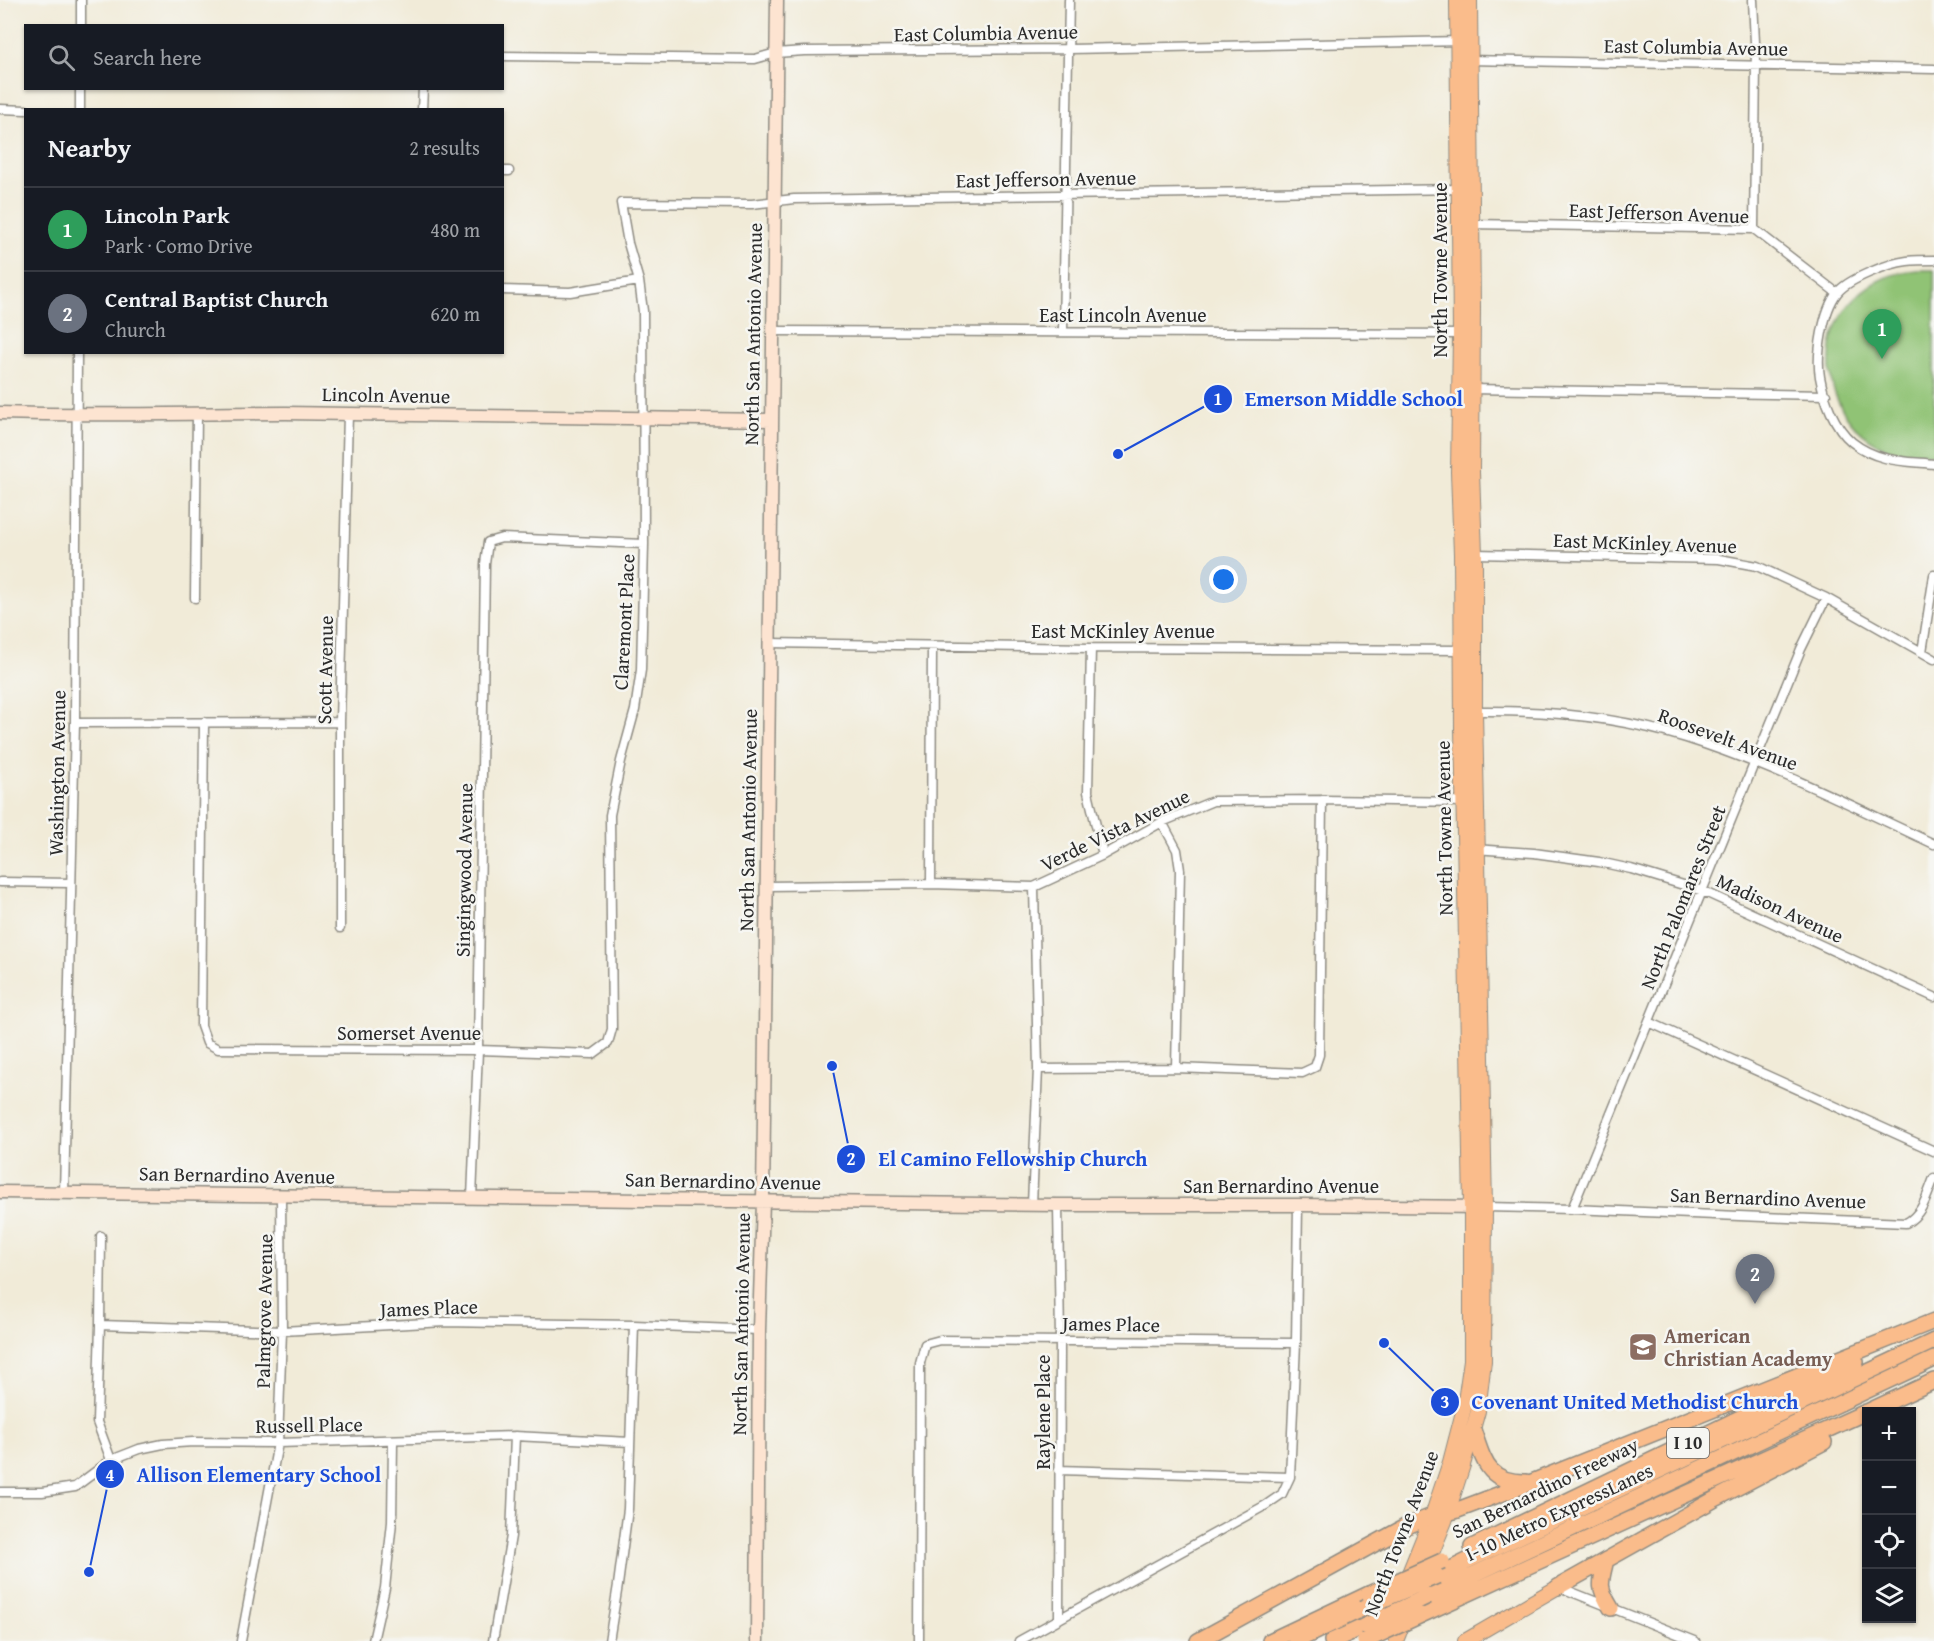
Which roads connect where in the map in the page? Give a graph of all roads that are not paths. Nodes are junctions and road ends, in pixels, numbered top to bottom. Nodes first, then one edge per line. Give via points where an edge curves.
1 (81, 0) edge
2 (777, 0) edge
3 (1069, 0) edge
4 (1457, 0) edge
5 (1470, 0) edge
6 (1754, 0) edge
7 (81, 24) edge
8 (1464, 41) junction
9 (1070, 49) junction
10 (776, 53) junction
11 (504, 56) edge
12 (1465, 60) junction
13 (1756, 64) junction
14 (1934, 69) edge
15 (80, 90) edge
16 (423, 90) edge
17 (80, 108) edge
18 (422, 108) edge
19 (0, 109) edge
20 (24, 110) edge
21 (1466, 190) junction
22 (1067, 195) junction
23 (774, 202) junction
24 (621, 203) joint
25 (1466, 224) junction
26 (1754, 230) junction
27 (1934, 260) edge
28 (639, 281) junction
29 (504, 291) edge
30 (1837, 293) junction
31 (772, 331) junction
32 (1064, 332) junction
33 (1466, 334) junction
34 (77, 354) edge
35 (1466, 389) junction
36 (1826, 395) junction
37 (0, 413) edge
38 (196, 413) junction
39 (348, 414) junction
40 (77, 415) junction
41 (642, 420) junction
42 (772, 420) junction
43 (1934, 464) edge
44 (644, 544) junction
45 (1475, 554) junction
46 (1934, 575) edge
47 (195, 598) dead end
48 (1826, 598) junction
49 (769, 643) junction
50 (932, 646) junction
51 (1091, 648) junction
52 (1469, 650) junction
53 (1922, 652) junction
54 (1934, 659) edge
55 (1469, 711) junction
56 (204, 722) junction
57 (340, 722) junction
58 (75, 723) junction
59 (1756, 762) junction
60 (1322, 800) junction
61 (1470, 802) junction
62 (1162, 822) junction
63 (1934, 844) edge
64 (1471, 849) junction
65 (1103, 855) junction
66 (0, 882) edge
67 (71, 883) junction
68 (931, 884) junction
69 (767, 886) junction
70 (1034, 887) junction
71 (1703, 891) junction
72 (340, 928) dead end
73 (1934, 997) edge
74 (1649, 1022) junction
75 (608, 1043) joint
76 (478, 1050) junction
77 (1176, 1068) junction
78 (1038, 1069) junction
79 (1934, 1151) edge
80 (1934, 1178) edge
81 (0, 1192) edge
82 (64, 1194) junction
83 (281, 1195) junction
84 (1930, 1196) edge
85 (472, 1198) junction
86 (763, 1201) junction
87 (1032, 1204) junction
88 (1058, 1204) junction
89 (1298, 1204) junction
90 (1478, 1207) junction
91 (1572, 1209) junction
92 (101, 1236) dead end
93 (1934, 1322) edge
94 (100, 1326) junction
95 (634, 1326) junction
96 (759, 1330) junction
97 (282, 1331) junction
98 (1060, 1340) junction
99 (1934, 1341) edge
100 (1296, 1343) junction
101 (1934, 1359) edge
102 (1934, 1383) edge
103 (1879, 1407) edge
104 (1891, 1407) edge
105 (1862, 1414) edge
106 (1862, 1422) edge
107 (1473, 1430) junction
108 (515, 1436) junction
109 (393, 1441) junction
110 (630, 1442) junction
111 (278, 1443) junction
112 (111, 1460) junction
113 (1059, 1470) junction
114 (1290, 1477) junction
115 (1532, 1482) junction
116 (0, 1492) edge
117 (1448, 1512) junction
118 (1432, 1516) junction
119 (1606, 1560) junction
120 (1558, 1587) junction
121 (1611, 1608) junction
122 (1059, 1619) junction
123 (1365, 1633) edge
124 (242, 1641) edge
125 (373, 1641) edge
126 (493, 1641) edge
127 (609, 1641) edge
128 (757, 1641) edge
129 (919, 1641) edge
130 (1019, 1641) edge
131 (1198, 1641) edge
132 (1270, 1641) edge
133 (1296, 1641) edge
134 (1332, 1641) edge
135 (1381, 1641) edge
136 (1396, 1641) edge
137 (1465, 1641) edge
138 (1695, 1641) edge

1 - 7 street
2 - 10 main road, North San Antonio Avenue
3 - 9 street
4 - 8 main road, North Towne Avenue
5 - 8 main road, North Towne Avenue
6 - 13 street
8 - 9 street, East Columbia Avenue
8 - 12 main road, North Towne Avenue
9 - 10 street, East Columbia Avenue
9 - 22 street
10 - 11 street, East Columbia Avenue via 755,59
10 - 23 main road, North San Antonio Avenue
12 - 13 street, East Columbia Avenue
12 - 21 main road, North Towne Avenue
13 - 14 street, East Columbia Avenue
13 - 26 street
15 - 17 street
16 - 18 street
19 - 20 street
21 - 22 street, East Jefferson Avenue
21 - 25 main road, North Towne Avenue
22 - 23 street, East Jefferson Avenue
22 - 32 street
23 - 24 street, East Jefferson Avenue
23 - 31 main road, North San Antonio Avenue
24 - 28 street, Claremont Place
25 - 26 street, East Jefferson Avenue
25 - 33 main road, North Towne Avenue
26 - 30 street, East Jefferson Avenue
27 - 30 street via 1905,261 1884,268 1860,277
28 - 29 street via 570,292
28 - 41 street, Claremont Place via 643,311
30 - 36 street via 1827,312 1820,349 1820,377
31 - 32 street, East Lincoln Avenue
31 - 42 main road, North San Antonio Avenue
32 - 33 street, East Lincoln Avenue
33 - 35 main road, North Towne Avenue
34 - 40 street, Washington Avenue
35 - 36 street
35 - 45 main road, North Towne Avenue
35 - 52 main road, North Towne Avenue via 1458,472
36 - 43 street via 1838,427 1865,450 1903,462
37 - 40 main road, Lincoln Avenue
38 - 39 main road, Lincoln Avenue
38 - 40 main road, Lincoln Avenue
38 - 47 street
39 - 41 main road, Lincoln Avenue
39 - 57 street, Scott Avenue
40 - 58 street, Washington Avenue
41 - 42 main road, Lincoln Avenue
41 - 44 street, Claremont Place
42 - 49 main road, North San Antonio Avenue
44 - 75 street, Claremont Place via 641,670 610,815 612,1029
44 - 76 street, Singingwood Avenue via 502,538 488,543
45 - 48 street, East McKinley Avenue via 1719,558 1757,566
45 - 52 main road, North Towne Avenue
46 - 53 street
48 - 53 street, East McKinley Avenue
48 - 59 street, North Palomares Street
49 - 50 street, East McKinley Avenue
49 - 69 main road, North San Antonio Avenue
50 - 51 street, East McKinley Avenue
50 - 68 street
51 - 52 street, East McKinley Avenue
51 - 65 street via 1088,792
52 - 55 main road, North Towne Avenue
53 - 54 street, East McKinley Avenue
55 - 59 street, Roosevelt Avenue via 1521,711 1605,719 1685,737
55 - 61 main road, North Towne Avenue
56 - 57 street
56 - 58 street
56 - 76 street, Somerset Avenue via 201,1026 207,1043 218,1049
57 - 72 street, Scott Avenue
58 - 67 street, Washington Avenue
59 - 63 street, Roosevelt Avenue
59 - 71 street, North Palomares Street
60 - 61 street, Verde Vista Avenue
60 - 62 street, Verde Vista Avenue via 1213,801
60 - 77 street via 1319,1055 1315,1067 1302,1073
61 - 64 main road, North Towne Avenue
62 - 65 street, Verde Vista Avenue
62 - 77 street via 1177,850 1180,870
64 - 71 street, Madison Avenue via 1599,862
64 - 90 main road, North Towne Avenue
65 - 70 street, Verde Vista Avenue
66 - 67 street
67 - 82 street, Washington Avenue
68 - 69 street, Verde Vista Avenue
68 - 70 street, Verde Vista Avenue
69 - 86 main road, North San Antonio Avenue
70 - 78 street
71 - 73 street, Madison Avenue
71 - 74 street, North Palomares Street
74 - 79 street
74 - 91 street, North Palomares Street
75 - 76 street, Somerset Avenue via 593,1054
76 - 85 street, Singingwood Avenue
77 - 78 street
78 - 87 street
80 - 84 street
81 - 82 main road, San Bernardino Avenue
82 - 83 main road, San Bernardino Avenue
83 - 85 main road, San Bernardino Avenue
83 - 97 street, Palmgrove Avenue
84 - 91 street, San Bernardino Avenue via 1920,1212 1906,1223
85 - 86 main road, San Bernardino Avenue
86 - 87 main road, San Bernardino Avenue
86 - 96 main road, North San Antonio Avenue
87 - 88 main road, San Bernardino Avenue
88 - 89 main road, San Bernardino Avenue
88 - 98 street, Raylene Place
89 - 90 main road, San Bernardino Avenue
89 - 100 street
90 - 91 street, San Bernardino Avenue
90 - 107 main road, North Towne Avenue via 1484,1361
90 - 118 main road, North Towne Avenue via 1471,1360 1464,1408
92 - 94 street
93 - 115 highway
93 - 132 highway, San Bernardino Freeway / I 10, bridge via 1442,1562
94 - 97 street, James Place
94 - 112 street via 97,1422
95 - 96 street, James Place
95 - 97 street, James Place via 445,1322
95 - 110 street
96 - 128 main road, North San Antonio Avenue
97 - 111 street, Palmgrove Avenue
98 - 100 street, James Place
98 - 113 street, Raylene Place
98 - 129 street, James Place via 940,1340 926,1344 920,1363
99 - 133 highway, I-10 Metro ExpressLanes, bridge
100 - 114 street
101 - 123 highway, I-10 Metro ExpressLanes, bridge via 1428,1596
102 - 103 highway, I 10
102 - 104 highway
105 - 123 highway, I 10, bridge via 1421,1615
106 - 119 highway
107 - 115 highway via 1486,1463 1499,1478
107 - 117 main road, North Towne Avenue
108 - 109 street, Russell Place
108 - 110 street, Russell Place
108 - 126 street via 511,1536
109 - 111 street, Russell Place
109 - 125 street via 392,1522 385,1588
110 - 127 street via 628,1509
111 - 112 street, Russell Place via 163,1443
111 - 124 street, Palmgrove Avenue
112 - 116 street, Russell Place via 75,1487
113 - 114 street
113 - 122 street, Raylene Place
114 - 122 street via 1282,1494 1266,1505
115 - 117 highway
117 - 118 highway
117 - 136 main road, North Towne Avenue
118 - 131 highway
118 - 135 main road, North Towne Avenue
119 - 120 highway
119 - 121 highway via 1600,1585
120 - 121 street
120 - 137 main road
121 - 138 street
122 - 130 street
123 - 134 highway, I-10 Metro ExpressLanes

